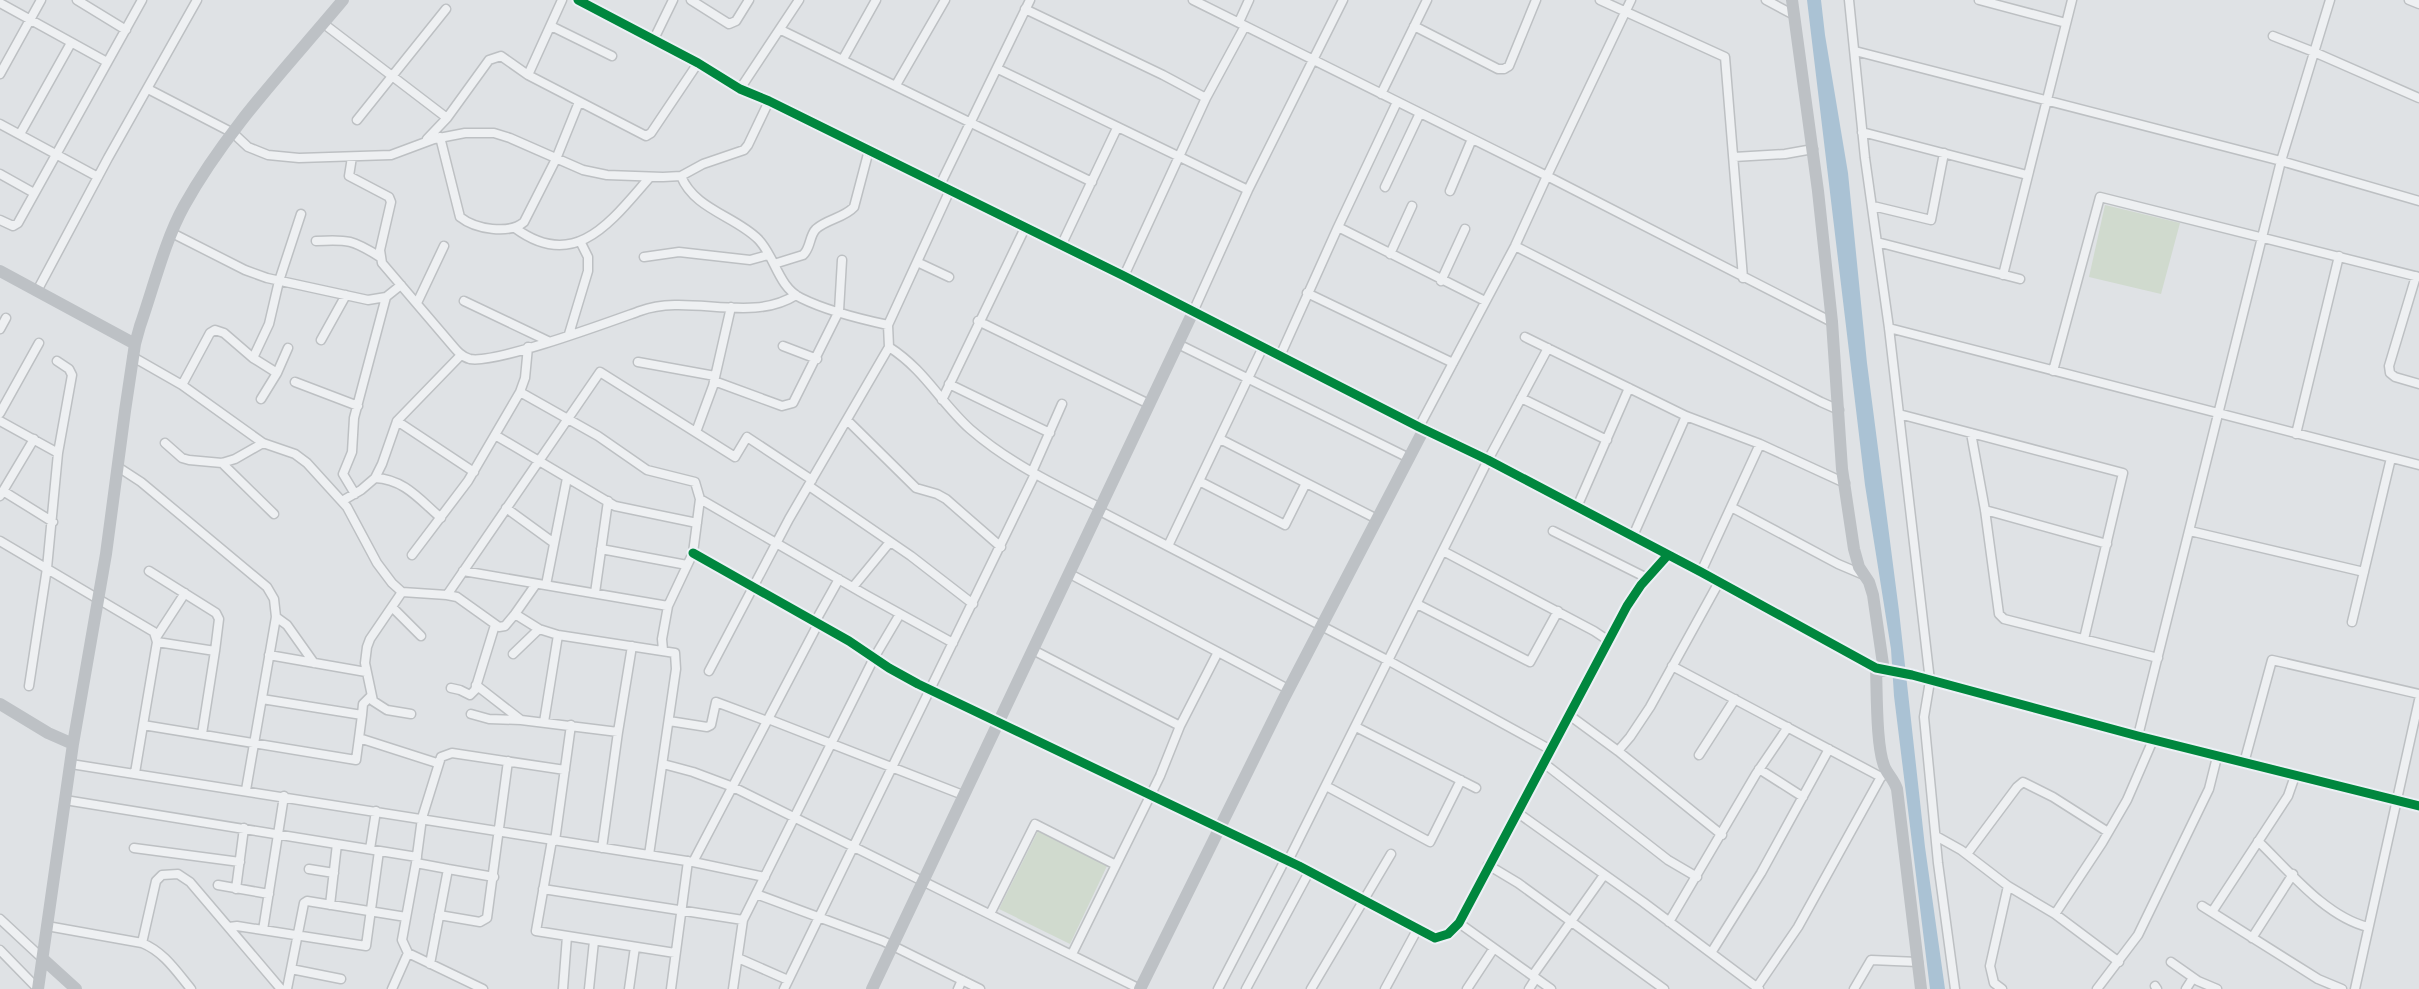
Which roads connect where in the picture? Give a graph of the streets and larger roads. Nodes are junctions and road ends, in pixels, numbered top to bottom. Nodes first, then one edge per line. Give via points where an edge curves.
1 (41, 0) edge
2 (77, 0) edge
3 (142, 0) edge
4 (197, 0) edge
5 (343, 0) edge
6 (562, 0) edge
7 (578, 0) edge
8 (674, 0) edge
9 (691, 0) edge
10 (749, 0) edge
11 (799, 0) edge
12 (876, 0) edge
13 (945, 0) edge
14 (1030, 0) edge
15 (1193, 0) edge
16 (1249, 0) edge
17 (1343, 0) edge
18 (1427, 0) edge
19 (1536, 0) edge
20 (1600, 0) edge
21 (1631, 0) edge
22 (1766, 0) edge
23 (1792, 0) edge
24 (1849, 0) edge
25 (1979, 0) edge
26 (2072, 0) edge
27 (2330, 0) edge
28 (2409, 0) edge
29 (4, 3) edge
30 (2419, 4) edge
31 (446, 9) dead end
32 (1025, 9) junction
33 (1624, 13) junction
34 (1794, 15) junction
35 (30, 19) junction
36 (2066, 22) junction
37 (324, 24) junction
38 (1242, 24) junction
39 (551, 26) junction
40 (1414, 26) junction
41 (126, 30) junction
42 (781, 30) junction
43 (2273, 36) dead end
44 (654, 39) junction
45 (71, 43) junction
46 (1855, 51) junction
47 (2314, 52) junction
48 (612, 56) dead end
49 (843, 59) junction
50 (1314, 60) junction
51 (107, 62) junction
52 (698, 63) junction
53 (998, 69) junction
54 (0, 74) edge
55 (528, 75) junction
56 (391, 76) junction
57 (896, 85) junction
58 (148, 89) junction
59 (740, 89) junction
60 (1381, 94) junction
61 (1206, 98) junction
62 (2419, 98) edge
63 (2045, 100) junction
64 (769, 101) junction
65 (579, 102) junction
66 (1397, 102) junction
67 (1420, 113) junction
68 (447, 118) junction
69 (357, 120) dead end
70 (971, 123) junction
71 (0, 124) edge
72 (1118, 128) junction
73 (1862, 132) junction
74 (233, 133) junction
75 (20, 134) junction
76 (440, 137) junction
77 (1472, 139) junction
78 (425, 142) junction
79 (1813, 148) junction
80 (869, 150) junction
81 (55, 153) junction
82 (1944, 153) junction
83 (352, 157) junction
84 (1734, 157) junction
85 (1180, 158) junction
86 (556, 159) junction
87 (2281, 161) junction
88 (0, 174) edge
89 (2027, 175) junction
90 (681, 176) junction
91 (98, 177) junction
92 (650, 177) junction
93 (1547, 177) junction
94 (1092, 182) junction
95 (1385, 187) dead end
96 (945, 188) junction
97 (1248, 190) junction
98 (1450, 191) dead end
99 (34, 193) junction
100 (2419, 201) edge
101 (1413, 206) dead end
102 (1872, 206) junction
103 (301, 214) dead end
104 (0, 220) edge
105 (1338, 227) junction
106 (515, 228) junction
107 (1025, 228) junction
108 (1465, 229) dead end
109 (172, 233) junction
110 (2262, 236) junction
111 (316, 241) dead end
112 (580, 241) junction
113 (1877, 242) junction
114 (444, 246) dead end
115 (1061, 246) junction
116 (1515, 246) junction
117 (1390, 254) junction
118 (768, 255) junction
119 (2339, 256) junction
120 (380, 257) junction
121 (644, 257) dead end
122 (842, 260) dead end
123 (917, 262) junction
124 (774, 264) junction
125 (0, 271) edge
126 (2003, 275) junction
127 (1124, 276) junction
128 (2418, 276) edge
129 (949, 277) dead end
130 (1743, 278) junction
131 (2020, 279) dead end
132 (1441, 280) junction
133 (279, 281) junction
134 (401, 285) junction
135 (37, 291) junction
136 (1307, 293) junction
137 (346, 295) junction
138 (796, 295) junction
139 (386, 297) junction
140 (464, 301) dead end
141 (1485, 301) junction
142 (417, 303) junction
143 (731, 307) junction
144 (839, 311) junction
145 (1193, 312) junction
146 (6, 318) dead end
147 (978, 321) junction
148 (1832, 322) junction
149 (888, 325) junction
150 (1889, 328) junction
151 (0, 329) edge
152 (569, 334) junction
153 (1525, 337) dead end
154 (321, 340) dead end
155 (548, 341) junction
156 (39, 343) dead end
157 (1178, 345) junction
158 (783, 346) dead end
159 (528, 347) junction
160 (889, 347) junction
161 (1263, 347) junction
162 (288, 348) dead end
163 (1548, 348) junction
164 (134, 351) junction
165 (461, 355) junction
166 (1281, 356) junction
167 (253, 358) junction
168 (817, 359) junction
169 (57, 362) dead end
170 (638, 362) dead end
171 (1453, 363) junction
172 (2053, 371) junction
173 (277, 373) junction
174 (714, 378) junction
175 (1248, 379) junction
176 (295, 382) dead end
177 (182, 384) junction
178 (950, 384) junction
179 (2419, 384) edge
180 (1629, 388) junction
181 (520, 392) junction
182 (1521, 398) junction
183 (261, 399) dead end
184 (942, 400) junction
185 (1062, 404) dead end
186 (1149, 404) junction
187 (358, 406) junction
188 (1839, 410) junction
189 (0, 413) edge
190 (1899, 414) junction
191 (2219, 414) junction
192 (1686, 416) junction
193 (567, 419) junction
194 (0, 420) edge
195 (847, 420) junction
196 (397, 421) junction
197 (1421, 428) junction
198 (696, 432) junction
199 (1050, 433) junction
200 (1971, 433) junction
201 (2296, 434) junction
202 (495, 435) junction
203 (34, 439) junction
204 (1220, 439) junction
205 (1607, 440) junction
206 (263, 442) junction
207 (165, 443) dead end
208 (1760, 444) junction
209 (58, 453) junction
210 (1409, 458) junction
211 (2391, 458) junction
212 (1488, 460) junction
213 (537, 462) junction
214 (222, 463) junction
215 (2419, 465) edge
216 (118, 467) junction
217 (474, 472) junction
218 (1033, 473) junction
219 (375, 478) junction
220 (567, 478) junction
221 (1199, 481) junction
222 (811, 483) junction
223 (1306, 483) junction
224 (1845, 483) junction
225 (1, 493) edge
226 (355, 494) junction
227 (700, 499) junction
228 (342, 501) junction
229 (608, 501) junction
230 (1577, 507) junction
231 (1731, 507) junction
232 (506, 508) junction
233 (1100, 510) junction
234 (1985, 510) junction
235 (273, 514) dead end
236 (441, 518) junction
237 (1377, 519) junction
238 (53, 522) junction
239 (697, 523) junction
240 (1553, 531) dead end
241 (2190, 531) junction
242 (1633, 536) junction
243 (0, 540) edge
244 (778, 542) junction
245 (890, 542) junction
246 (554, 543) junction
247 (2107, 544) junction
248 (1168, 546) junction
249 (1000, 547) junction
250 (601, 549) junction
251 (1443, 551) junction
252 (693, 553) junction
253 (412, 555) dead end
254 (1667, 556) junction
255 (687, 565) junction
256 (47, 568) junction
257 (149, 571) dead end
258 (463, 572) junction
259 (1701, 572) junction
260 (2364, 572) junction
261 (1070, 574) junction
262 (1864, 574) junction
263 (1647, 578) junction
264 (839, 579) junction
265 (1719, 582) junction
266 (536, 584) junction
267 (546, 585) junction
268 (853, 587) junction
269 (754, 588) junction
270 (402, 592) junction
271 (185, 593) junction
272 (595, 593) junction
273 (447, 595) junction
274 (98, 598) junction
275 (972, 604) junction
276 (1417, 604) junction
277 (668, 606) junction
278 (392, 607) junction
279 (1558, 611) junction
280 (515, 614) junction
281 (900, 614) junction
282 (276, 617) junction
283 (2352, 622) dead end
284 (817, 623) junction
285 (495, 625) junction
286 (1321, 626) junction
287 (539, 628) junction
288 (558, 635) junction
289 (421, 636) dead end
290 (157, 639) junction
291 (2084, 639) junction
292 (1609, 641) junction
293 (953, 643) junction
294 (632, 646) junction
295 (663, 650) junction
296 (1033, 650) junction
297 (215, 651) junction
298 (1218, 652) junction
299 (513, 654) dead end
300 (269, 655) junction
301 (874, 658) junction
302 (2158, 658) junction
303 (1389, 661) junction
304 (314, 663) junction
305 (1672, 666) junction
306 (1883, 670) junction
307 (709, 671) dead end
308 (366, 672) junction
309 (1930, 681) junction
310 (476, 685) junction
311 (28, 686) dead end
312 (451, 688) dead end
313 (1288, 689) junction
314 (932, 690) junction
315 (2419, 694) edge
316 (371, 696) junction
317 (262, 699) junction
318 (1735, 699) junction
319 (2419, 700) edge
320 (0, 704) edge
321 (411, 714) dead end
322 (471, 714) dead end
323 (1569, 715) junction
324 (362, 716) junction
325 (521, 720) junction
326 (768, 720) junction
327 (669, 721) junction
328 (544, 722) junction
329 (998, 722) junction
330 (2417, 722) edge
331 (143, 725) junction
332 (571, 725) junction
333 (1180, 726) junction
334 (1356, 727) junction
335 (1788, 727) junction
336 (618, 732) junction
337 (202, 734) junction
338 (2138, 736) junction
339 (359, 738) junction
340 (2153, 740) junction
341 (254, 742) junction
342 (73, 744) junction
343 (832, 744) junction
344 (1829, 749) junction
345 (1551, 750) junction
346 (1618, 751) junction
347 (1699, 755) dead end
348 (2217, 757) junction
349 (508, 761) junction
350 (438, 763) junction
351 (2244, 763) junction
352 (70, 764) junction
353 (663, 764) junction
354 (1545, 764) junction
355 (892, 768) junction
356 (1759, 769) junction
357 (565, 770) junction
358 (135, 773) junction
359 (1884, 775) junction
360 (2295, 776) junction
361 (1461, 780) junction
362 (1326, 786) junction
363 (733, 787) junction
364 (1476, 788) dead end
365 (246, 790) junction
366 (963, 795) junction
367 (284, 796) junction
368 (1150, 796) junction
369 (1803, 797) junction
370 (65, 800) junction
371 (2396, 800) junction
372 (2419, 807) edge
373 (376, 811) junction
374 (1518, 813) junction
375 (795, 817) junction
376 (422, 818) junction
377 (244, 828) junction
378 (1219, 830) junction
379 (500, 832) junction
380 (2108, 832) junction
381 (279, 834) junction
382 (1722, 836) junction
383 (1936, 836) junction
384 (554, 840) junction
385 (2258, 841) junction
386 (338, 844) junction
387 (854, 846) junction
388 (134, 848) dead end
389 (602, 848) junction
390 (375, 850) junction
391 (1391, 854) dead end
392 (1967, 854) junction
393 (649, 855) junction
394 (416, 860) junction
395 (1286, 860) junction
396 (240, 862) junction
397 (691, 862) junction
398 (1116, 865) junction
399 (1488, 865) junction
400 (448, 869) junction
401 (309, 870) dead end
402 (1309, 872) junction
403 (334, 873) junction
404 (2293, 874) junction
405 (1604, 875) junction
406 (494, 877) junction
407 (765, 877) junction
408 (1696, 877) junction
409 (923, 881) junction
410 (218, 885) dead end
411 (2008, 886) junction
412 (236, 888) junction
413 (543, 889) junction
414 (269, 894) junction
415 (756, 894) junction
416 (1363, 902) junction
417 (330, 905) junction
418 (2202, 906) dead end
419 (681, 910) junction
420 (371, 912) junction
421 (2212, 912) junction
422 (990, 914) junction
423 (2055, 914) junction
424 (439, 915) junction
425 (819, 916) junction
426 (406, 917) junction
427 (0, 919) edge
428 (743, 920) junction
429 (1571, 921) junction
430 (1669, 922) junction
431 (1459, 923) junction
432 (47, 926) junction
433 (229, 927) junction
434 (2368, 927) junction
435 (263, 930) junction
436 (1418, 930) junction
437 (297, 936) junction
438 (567, 936) junction
439 (2252, 938) junction
440 (594, 941) junction
441 (142, 943) junction
442 (892, 945) junction
443 (635, 947) junction
444 (1494, 948) junction
445 (0, 950) edge
446 (675, 952) junction
447 (408, 953) junction
448 (1711, 953) junction
449 (1072, 954) junction
450 (738, 958) junction
451 (43, 959) junction
452 (1918, 962) junction
453 (2118, 962) junction
454 (2171, 962) dead end
455 (430, 964) junction
456 (291, 969) junction
457 (1535, 977) junction
458 (2193, 978) junction
459 (341, 979) dead end
460 (962, 980) junction
461 (786, 985) edge
462 (469, 986) edge
463 (1758, 988) edge
464 (38, 989) edge
465 (76, 989) edge
466 (190, 989) edge
467 (281, 989) edge
468 (287, 989) edge
469 (392, 989) edge
470 (483, 989) edge
471 (563, 989) edge
472 (589, 989) edge
473 (628, 989) edge
474 (670, 989) edge
475 (733, 989) edge
476 (872, 989) edge
477 (958, 989) edge
478 (981, 989) edge
479 (1140, 989) edge
480 (1218, 989) edge
481 (1246, 989) edge
482 (1311, 989) edge
483 (1386, 989) edge
484 (1467, 989) edge
485 (1529, 989) edge
486 (1551, 989) edge
487 (1664, 989) edge
488 (1854, 989) edge
489 (1921, 989) edge
490 (1955, 989) edge
491 (2002, 989) edge
492 (2097, 989) edge
493 (2186, 989) edge
494 (2217, 989) edge
495 (2342, 989) edge
496 (2355, 989) edge

1 - 35 street
2 - 41 street
3 - 41 street
4 - 58 street
5 - 37 street
6 - 39 street
7 - 44 street
8 - 44 street
9 - 10 street via 729,24 736,21
11 - 42 street
12 - 49 street
13 - 57 street
14 - 32 street
15 - 38 street
16 - 38 street
17 - 50 street
18 - 40 street
19 - 40 street via 1509,66 1504,69
20 - 33 street
21 - 33 street
22 - 34 street
23 - 34 street
24 - 46 street
25 - 36 street
26 - 36 street
27 - 47 street
28 - 30 street
29 - 35 street
31 - 56 street
32 - 53 street
32 - 61 street
33 - 84 street via 1725,57
33 - 93 street
34 - 79 street
35 - 45 street
35 - 54 street
36 - 63 street
37 - 56 street
37 - 74 street
38 - 50 street
38 - 61 street
39 - 48 street
39 - 55 street
40 - 60 street
41 - 51 street
42 - 49 street
42 - 59 street
43 - 47 street
44 - 52 street
45 - 51 street
45 - 75 street
46 - 63 street
46 - 73 street
47 - 62 street
47 - 87 street
49 - 57 street
50 - 60 street
50 - 97 street
51 - 81 street
52 - 59 street
52 - 65 street via 646,136
53 - 70 street
53 - 72 street
55 - 65 street
55 - 68 street via 501,56 489,60
56 - 68 street
56 - 69 street
57 - 70 street
58 - 74 street
58 - 91 street
59 - 64 street
60 - 66 street
61 - 85 street
63 - 87 street
63 - 89 street
64 - 80 street
64 - 90 street via 744,150
65 - 86 street
66 - 67 street
66 - 105 street
67 - 77 street
67 - 95 street
68 - 78 street
70 - 94 street
70 - 96 street
71 - 75 street
72 - 85 street
72 - 94 street
73 - 82 street
73 - 102 street
74 - 83 street via 248,147 268,154
74 - 109 street via 182,208
75 - 81 street
76 - 78 street
76 - 86 street via 494,133
76 - 106 street via 460,217 483,228
77 - 93 street
77 - 98 street
78 - 83 street via 391,155
79 - 84 street
79 - 148 street
80 - 96 street
80 - 124 street via 850,212 819,226 803,255
81 - 91 street
81 - 99 street
82 - 89 street
82 - 102 street via 1931,220
83 - 120 street via 350,176 389,197 391,202
84 - 130 street
85 - 97 street
85 - 127 street
86 - 92 street via 607,175
86 - 106 street via 525,222
87 - 100 street
87 - 110 street
88 - 99 street
89 - 126 street
90 - 92 street
90 - 118 street via 694,195 759,240
91 - 135 street
92 - 112 street via 606,227
93 - 116 street
93 - 130 street
94 - 115 street
96 - 107 street
96 - 123 street
97 - 145 street
99 - 104 street via 16,225
101 - 117 street
102 - 113 street
103 - 133 street
105 - 117 street
105 - 136 street
106 - 112 street via 545,244
107 - 115 street
107 - 147 street
108 - 132 street
109 - 133 street via 245,270
109 - 164 street
110 - 119 street
110 - 172 street via 2100,197
110 - 191 street
111 - 120 street via 345,240
112 - 152 street via 588,257 588,271
113 - 126 street
113 - 150 street
114 - 142 street
115 - 127 street
116 - 141 street
116 - 188 street
117 - 132 street
118 - 121 street via 750,260 679,252
118 - 124 street
119 - 128 street
119 - 201 street
120 - 134 street
122 - 144 street
123 - 129 street
123 - 149 street
124 - 138 street via 788,289
125 - 135 street
126 - 131 street
127 - 145 street
128 - 179 street via 2390,373
130 - 148 street
132 - 141 street
133 - 137 street
133 - 167 street via 269,324
134 - 139 street
134 - 142 street
135 - 164 street
136 - 166 street
136 - 171 street
137 - 139 street via 368,300
137 - 154 street
138 - 143 street via 783,303
138 - 144 street
139 - 187 street
140 - 155 street
141 - 171 street
142 - 165 street
143 - 152 street via 664,304
143 - 174 street
144 - 149 street
144 - 168 street
145 - 157 street
145 - 161 street
146 - 151 street
147 - 178 street
147 - 186 street
148 - 188 street
149 - 160 street
150 - 172 street
150 - 190 street
152 - 155 street
153 - 163 street
155 - 159 street
156 - 189 street
157 - 175 street
157 - 186 street
158 - 168 street
159 - 165 street via 482,359
159 - 181 street
160 - 184 street via 904,356
160 - 195 street
161 - 166 street
161 - 175 street
162 - 173 street
163 - 180 street
163 - 182 street
164 - 177 street
164 - 216 street
165 - 196 street
166 - 197 street
167 - 173 street
167 - 177 street via 215,330
168 - 174 street via 793,404 787,406
169 - 209 street via 72,375
170 - 174 street
171 - 197 street
172 - 191 street
173 - 183 street
174 - 198 street
175 - 204 street
175 - 210 street
176 - 187 street
177 - 206 street
178 - 184 street
178 - 199 street
180 - 192 street
180 - 205 street
181 - 193 street
181 - 202 street
182 - 205 street
182 - 212 street
184 - 218 street via 971,430
185 - 199 street
186 - 233 street
187 - 226 street via 352,428 352,452 343,474
188 - 224 street
190 - 200 street
190 - 309 street
191 - 201 street
191 - 241 street
192 - 208 street
192 - 242 street
193 - 198 street via 600,372
193 - 213 street
193 - 227 street via 647,470 695,482
194 - 203 street
195 - 222 street
195 - 249 street via 916,488 938,494
196 - 217 street
196 - 219 street
197 - 210 street
197 - 212 street
198 - 222 street via 735,457 747,437
199 - 218 street
200 - 234 street
200 - 247 street via 2123,473
201 - 211 street
202 - 213 street
202 - 217 street
203 - 209 street
203 - 225 street
204 - 221 street
204 - 223 street
205 - 230 street
206 - 214 street
206 - 228 street via 295,454
207 - 214 street via 182,458
208 - 224 street
208 - 231 street
209 - 238 street
210 - 237 street
211 - 215 street
211 - 260 street
212 - 230 street
212 - 251 street
213 - 220 street
213 - 232 street
214 - 235 street
216 - 274 street
216 - 282 street via 267,587 274,599
217 - 236 street
218 - 233 street
218 - 249 street
219 - 226 street
219 - 236 street via 399,482
220 - 229 street
220 - 246 street
221 - 223 street via 1285,525
221 - 248 street
222 - 244 street
222 - 245 street
223 - 237 street
224 - 262 street via 1854,549
225 - 238 street
226 - 228 street
227 - 239 street
227 - 244 street
228 - 270 street via 377,563
229 - 239 street via 626,510
229 - 250 street
230 - 242 street
231 - 259 street
231 - 262 street
232 - 246 street
232 - 258 street
233 - 248 street
233 - 261 street
234 - 247 street
234 - 291 street via 1999,614 2004,619
236 - 253 street
237 - 286 street
238 - 256 street
239 - 252 street
240 - 263 street
241 - 260 street
241 - 302 street
242 - 254 street
243 - 256 street
244 - 264 street
244 - 269 street
245 - 268 street
245 - 275 street
246 - 267 street
247 - 291 street
248 - 286 street
249 - 275 street
250 - 255 street
250 - 272 street
251 - 276 street
251 - 279 street
252 - 255 street
252 - 269 street
254 - 259 street
254 - 263 street
255 - 277 street
256 - 274 street
256 - 311 street
257 - 271 street
258 - 266 street
258 - 273 street
259 - 265 street
260 - 283 street
261 - 296 street
261 - 298 street
262 - 306 street via 1873,595
263 - 292 street
264 - 268 street
264 - 284 street
265 - 305 street
265 - 306 street
266 - 267 street
266 - 280 street
267 - 272 street
268 - 281 street
269 - 284 street
269 - 307 street
270 - 273 street
270 - 278 street
271 - 290 street
271 - 297 street via 216,613 219,619
272 - 277 street
273 - 285 street via 458,597
274 - 290 street via 148,628
274 - 342 street
275 - 293 street
276 - 279 street via 1530,662
276 - 303 street
277 - 295 street
278 - 289 street
278 - 308 street via 370,639 365,655
279 - 292 street
280 - 285 street via 506,626
280 - 287 street
281 - 293 street
281 - 301 street
282 - 300 street
282 - 304 street via 288,625
284 - 301 street
284 - 326 street
285 - 310 street
286 - 303 street
286 - 313 street
287 - 288 street
287 - 299 street
288 - 294 street
288 - 328 street
290 - 297 street
290 - 331 street
291 - 302 street
292 - 323 street
293 - 314 street
294 - 295 street
294 - 336 street
295 - 327 street via 677,657
296 - 329 street
296 - 333 street
297 - 337 street
298 - 313 street
298 - 333 street
300 - 304 street
300 - 317 street
301 - 314 street
301 - 343 street
302 - 338 street
303 - 334 street
303 - 345 street
304 - 308 street
305 - 318 street
305 - 346 street via 1645,715
306 - 309 street
306 - 359 street
308 - 316 street
309 - 338 street
309 - 383 street via 1924,717
310 - 312 street via 470,695
310 - 325 street
313 - 378 street
314 - 329 street
314 - 355 street
315 - 351 street via 2272,660
316 - 321 street via 387,710
316 - 324 street via 363,704
317 - 324 street
317 - 341 street
318 - 335 street
318 - 347 street
319 - 330 street
320 - 342 street via 48,734
322 - 325 street
323 - 345 street
323 - 346 street
324 - 339 street
325 - 328 street
326 - 327 street via 716,702 711,725 707,727
326 - 343 street
326 - 363 street
327 - 353 street
328 - 332 street
329 - 366 street
329 - 368 street
330 - 371 street
331 - 337 street
331 - 358 street
332 - 336 street
332 - 357 street
333 - 368 street
334 - 361 street
334 - 362 street
335 - 344 street
335 - 356 street
336 - 389 street
337 - 341 street
338 - 340 street
339 - 341 street via 356,760
339 - 350 street
340 - 348 street
340 - 380 street via 2127,800
341 - 365 street
342 - 352 street
343 - 355 street
343 - 375 street
344 - 359 street
344 - 369 street
345 - 354 street
346 - 382 street
348 - 351 street
348 - 453 street via 2209,789 2189,832 2138,935
349 - 350 street via 452,753 441,757
349 - 357 street
349 - 379 street
350 - 376 street
351 - 360 street
352 - 358 street
352 - 370 street
353 - 363 street
353 - 393 street
354 - 374 street
354 - 408 street via 1660,854
355 - 366 street
355 - 387 street
356 - 369 street
356 - 382 street
357 - 384 street
358 - 365 street
359 - 452 street via 1894,780 1897,789
359 - 463 street via 1798,927
360 - 371 street
360 - 385 street via 2288,796
361 - 362 street via 1430,842
361 - 364 street
362 - 395 street
363 - 375 street
363 - 397 street
365 - 367 street
366 - 409 street
367 - 373 street
367 - 381 street
368 - 378 street
368 - 398 street
369 - 448 street
370 - 377 street
370 - 432 street
371 - 372 street
371 - 434 street
373 - 376 street
373 - 390 street
374 - 399 street
374 - 405 street
375 - 387 street
375 - 407 street
376 - 379 street
376 - 394 street
377 - 381 street
377 - 396 street
378 - 395 street
378 - 479 street
379 - 384 street
379 - 406 street
380 - 392 street via 2023,782
380 - 423 street
381 - 386 street
381 - 414 street
382 - 408 street
383 - 392 street
383 - 490 street
384 - 389 street
384 - 413 street
385 - 404 street
385 - 421 street
386 - 390 street
386 - 403 street
387 - 409 street
387 - 425 street
388 - 396 street
389 - 393 street
390 - 394 street
390 - 420 street
391 - 416 street
392 - 411 street
393 - 397 street
394 - 400 street
394 - 426 street
395 - 402 street
395 - 480 street
396 - 412 street
397 - 407 street
397 - 419 street
398 - 422 street via 1035,824
398 - 449 street
399 - 429 street
399 - 431 street
400 - 406 street
400 - 424 street
401 - 403 street
402 - 416 street
402 - 481 street
403 - 417 street
404 - 434 street via 2347,921
404 - 439 street
405 - 429 street
405 - 430 street
406 - 424 street via 489,914 484,920
407 - 415 street
408 - 430 street
409 - 422 street
409 - 442 street
410 - 412 street
411 - 423 street
411 - 491 street via 1990,966 1994,983
412 - 414 street
413 - 419 street
413 - 438 street via 536,931
414 - 435 street
415 - 425 street
415 - 428 street
416 - 436 street
416 - 482 street
417 - 420 street
417 - 437 street via 304,903
418 - 421 street
419 - 428 street
419 - 446 street
420 - 426 street
420 - 437 street via 366,946
421 - 439 street
422 - 449 street
423 - 453 street
424 - 455 street
425 - 442 street
425 - 461 street
426 - 447 street via 402,939
427 - 451 street
428 - 450 street
429 - 457 street
429 - 487 street
430 - 448 street
431 - 436 street via 1444,937 1431,937
431 - 444 street
432 - 441 street
432 - 451 street
433 - 435 street
433 - 441 street via 190,882 170,873 156,880
433 - 467 street
434 - 496 street
435 - 437 street
436 - 483 street
437 - 456 street
438 - 440 street
438 - 471 street
439 - 495 street via 2318,979
440 - 443 street
440 - 472 street
441 - 466 street via 161,953
442 - 460 street
442 - 476 street
443 - 446 street
443 - 473 street
444 - 457 street
444 - 484 street
445 - 464 street
446 - 474 street
447 - 455 street
447 - 469 street
448 - 463 street
449 - 479 street
450 - 461 street
450 - 475 street
451 - 464 street
451 - 465 street
452 - 488 street via 1871,960
452 - 489 street
453 - 492 street
454 - 458 street
455 - 462 street
456 - 459 street
456 - 468 street
457 - 485 street
457 - 486 street
458 - 493 street
458 - 494 street
460 - 477 street
460 - 478 street
462 - 470 street

